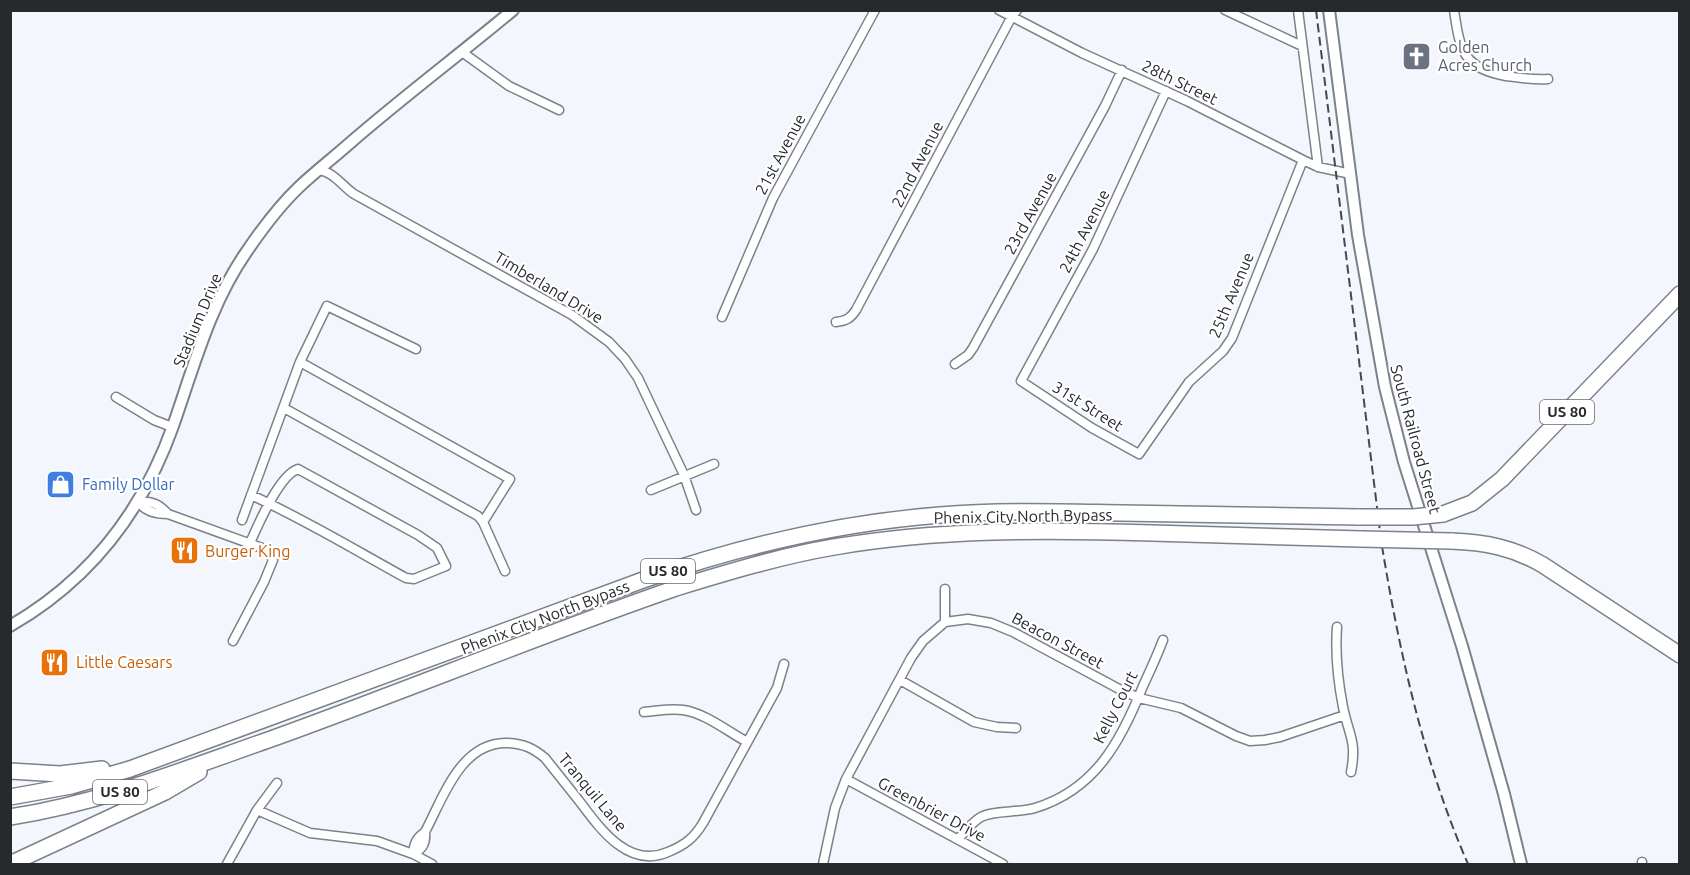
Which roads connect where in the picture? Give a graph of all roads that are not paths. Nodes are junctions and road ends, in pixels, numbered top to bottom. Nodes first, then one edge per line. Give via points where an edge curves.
1 (513, 10) edge
2 (875, 10) edge
3 (999, 10) edge
4 (1225, 10) edge
5 (1298, 10) edge
6 (1329, 10) edge
7 (1454, 10) edge
8 (1014, 14) edge
9 (1302, 46) junction
10 (462, 52) junction
11 (1122, 70) junction
12 (1548, 79) dead end
13 (1166, 91) junction
14 (559, 110) dead end
15 (1303, 160) junction
16 (1318, 167) junction
17 (319, 170) junction
18 (1351, 174) junction
19 (1680, 294) edge
20 (722, 317) dead end
21 (836, 322) dead end
22 (416, 349) dead end
23 (300, 362) junction
24 (955, 364) dead end
25 (1021, 381) joint
26 (116, 397) dead end
27 (284, 408) junction
28 (172, 427) junction
29 (1139, 454) joint
30 (714, 464) dead end
31 (684, 475) junction
32 (651, 490) dead end
33 (250, 495) junction
34 (139, 502) junction
35 (269, 504) junction
36 (696, 510) dead end
37 (242, 520) dead end
38 (483, 522) junction
39 (250, 543) junction
40 (505, 571) dead end
41 (945, 589) dead end
42 (945, 622) junction
43 (10, 626) edge
44 (1337, 627) dead end
45 (1163, 640) dead end
46 (233, 641) dead end
47 (1680, 655) edge
48 (784, 664) dead end
49 (900, 680) junction
50 (1139, 698) junction
51 (644, 712) dead end
52 (1345, 715) junction
53 (1016, 729) dead end
54 (747, 742) junction
55 (192, 746) junction
56 (226, 755) junction
57 (10, 771) edge
58 (1351, 772) dead end
59 (846, 780) junction
60 (277, 783) dead end
61 (10, 797) edge
62 (257, 810) junction
63 (10, 817) edge
64 (958, 839) junction
65 (414, 854) junction
66 (10, 864) edge
67 (227, 864) edge
68 (432, 864) edge
69 (823, 864) edge
70 (1003, 864) edge
71 (1521, 864) edge

1 - 10 street, Stadium Drive
2 - 20 street, 21st Avenue via 773,198
3 - 8 street, 28th Street
4 - 9 street
5 - 9 street
6 - 18 street, South Railroad Street
7 - 12 street via 1461,48 1481,69 1534,80
8 - 11 street, 28th Street via 1082,53
8 - 21 street, 22nd Avenue via 856,310 851,317
9 - 16 street
10 - 14 street via 509,86
10 - 17 street, Stadium Drive
11 - 13 street, 28th Street
11 - 24 street, 23rd Avenue via 973,348
13 - 15 street, 28th Street
13 - 25 street, 24th Avenue via 1093,249
15 - 16 street, 28th Street
15 - 29 street, 25th Avenue via 1232,338 1190,382
16 - 18 street, 28th Street
17 - 28 street, Stadium Drive via 274,215 222,292
17 - 31 street, Timberland Drive via 326,171 354,194 572,315 609,342 638,378
18 - 71 street, South Railroad Street via 1370,311 1394,425 1462,646
19 - 55 highway, Phenix City North Bypass / US 80, bridge via 1502,479 1473,503 1443,514 1359,517 1016,512 921,517 826,530 679,567
22 - 23 street via 327,306
23 - 27 street
23 - 38 street via 510,480
25 - 29 street, 31st Street
26 - 28 street
27 - 33 street
27 - 38 street via 451,500
28 - 34 street, Stadium Drive
30 - 31 street
31 - 32 street
31 - 36 street, Timberland Drive
33 - 35 street
33 - 37 street
34 - 39 street via 149,501 168,514
34 - 43 street, Stadium Drive via 112,541 81,575 46,604
35 - 35 street via 291,471 298,469 418,535 437,548 446,566 421,577 406,578
35 - 39 street
38 - 40 street
39 - 46 street via 269,552 273,560
41 - 42 street
42 - 49 street via 923,641
42 - 50 street, Beacon Street via 968,619 991,623
44 - 52 street
45 - 50 street, Kelly Court
47 - 56 highway, Phenix City North Bypass / US 80, bridge via 1539,562 1500,546 1451,541 1105,532 942,534 834,547 676,588
48 - 54 street, Tranquil Lane via 777,688
49 - 53 street via 974,722
49 - 59 street
50 - 52 street, Beacon Street via 1180,708 1250,741 1280,736
50 - 64 street, Kelly Court via 1108,756 1076,789 1034,809 981,817
51 - 54 street via 685,710
52 - 58 street via 1353,739
54 - 65 street, Tranquil Lane via 695,836 663,855 640,856 626,851 608,838 545,758 533,748 502,743 486,746 461,766 425,832 414,844
55 - 57 highway via 99,770 60,774
55 - 61 highway, Phenix City North Bypass / US 80 via 81,783
56 - 63 highway, Phenix City North Bypass / US 80 via 128,790
56 - 66 highway via 165,792
59 - 64 street, Greenbrier Drive
59 - 69 street via 835,808
60 - 62 street
62 - 65 street via 310,833 377,841
62 - 67 street
64 - 70 street, Greenbrier Drive
65 - 68 street

